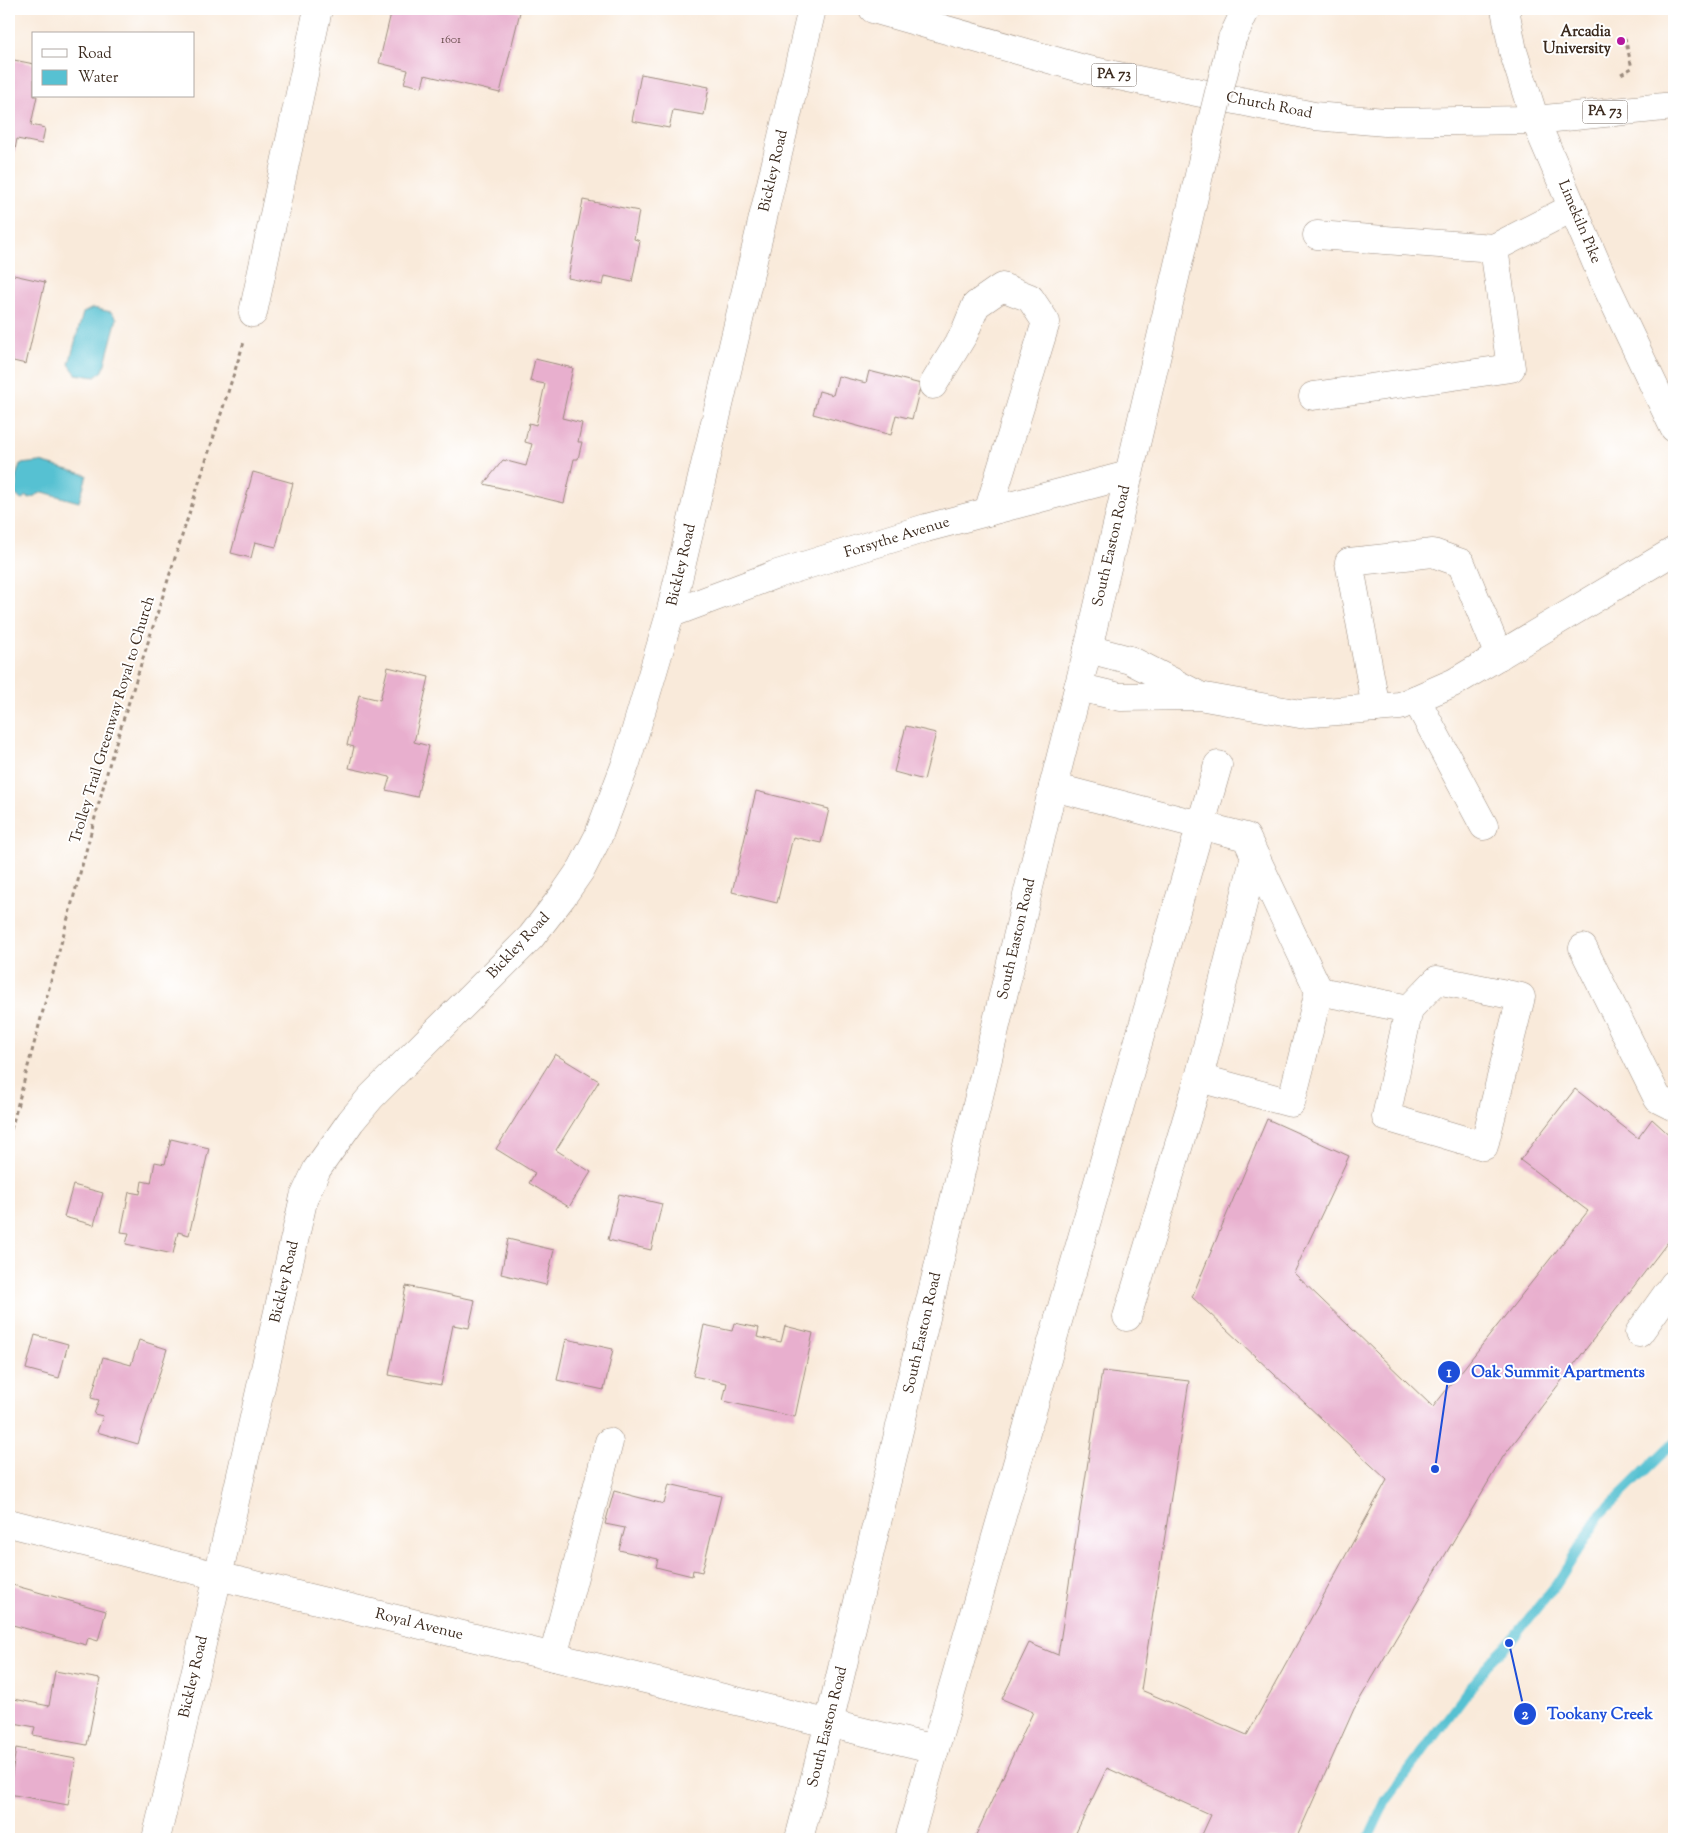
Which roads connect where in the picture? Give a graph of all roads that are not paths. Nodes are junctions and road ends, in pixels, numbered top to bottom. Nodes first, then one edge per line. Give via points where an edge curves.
1 (318, 9) edge
2 (812, 9) edge
3 (873, 9) edge
4 (1234, 9) edge
5 (1246, 9) edge
6 (1505, 9) edge
7 (919, 15) edge
8 (1232, 38) junction
9 (1674, 106) edge
10 (1535, 120) junction
11 (1572, 208) junction
12 (1317, 235) dead end
13 (1494, 248) junction
14 (253, 313) road end
15 (933, 385) dead end
16 (1313, 396) dead end
17 (1674, 428) edge
18 (1128, 475) junction
19 (988, 512) junction
20 (1674, 551) edge
21 (670, 614) junction
22 (1088, 649) junction
23 (1499, 656) junction
24 (1078, 687) junction
25 (1199, 696) junction
26 (1416, 699) junction
27 (1376, 708) junction
28 (1218, 764) dead end
29 (1054, 786) junction
30 (1202, 824) junction
31 (1484, 826) dead end
32 (1255, 856) junction
33 (1583, 948) dead end
34 (1319, 991) junction
35 (1409, 1009) junction
36 (1200, 1078) junction
37 (1674, 1107) edge
38 (1674, 1284) edge
39 (1127, 1317) dead end
40 (1639, 1333) dead end
41 (609, 1442) dead end
42 (9, 1523) edge
43 (218, 1576) junction
44 (554, 1657) junction
45 (829, 1723) junction
46 (935, 1749) junction
47 (156, 1839) edge
48 (799, 1839) edge
49 (909, 1839) edge

1 - 14 street
2 - 21 street, Bickley Road
3 - 7 street, Church Road / PA 73
4 - 8 street, South Easton Road
5 - 8 street, South Easton Road
6 - 10 street, Limekiln Pike via 1513,51
7 - 10 street, Church Road / PA 73 via 1084,69 1314,116 1385,122
8 - 18 street, South Easton Road, bridge
9 - 10 street, Church Road / PA 73
10 - 11 street, Limekiln Pike
11 - 13 street
11 - 17 street, Limekiln Pike
12 - 13 street
13 - 16 street via 1511,368
15 - 19 street via 964,334 976,304 1002,288 1030,298 1046,322
18 - 19 street, Forsythe Avenue
18 - 22 street, South Easton Road
19 - 21 street, Forsythe Avenue via 774,575
20 - 23 street
21 - 43 street, Bickley Road via 616,790 582,868 531,937 370,1097 317,1169 304,1197
22 - 24 street, South Easton Road
22 - 25 street via 1130,660
23 - 26 street via 1455,682
23 - 27 street via 1461,563 1433,553 1349,562
24 - 25 street via 1120,697
24 - 29 street, South Easton Road
25 - 27 street via 1300,714
26 - 27 street via 1400,706
26 - 31 street
28 - 30 street
29 - 30 street
29 - 45 street, South Easton Road
30 - 32 street via 1246,837
30 - 46 street
32 - 34 street
32 - 36 street
33 - 37 street via 1658,1099
34 - 35 street
34 - 36 street via 1291,1104
35 - 35 street via 1386,1117 1484,1146 1521,997 1437,980
36 - 39 street
38 - 40 street
41 - 44 street
42 - 43 street, Royal Avenue
43 - 44 street, Royal Avenue
43 - 47 street, Bickley Road
44 - 45 street, Royal Avenue
45 - 46 street, Royal Avenue
45 - 48 street, South Easton Road
46 - 49 street

